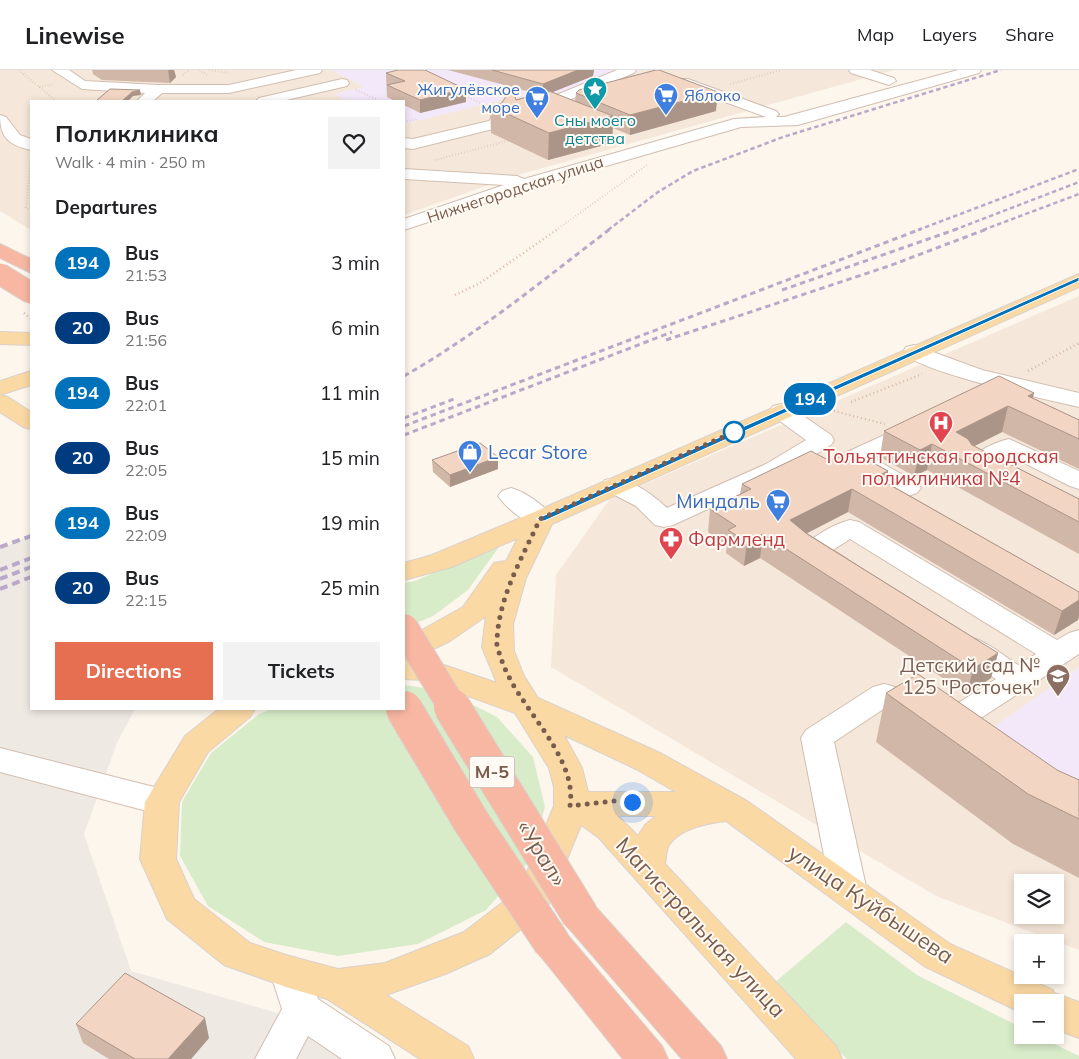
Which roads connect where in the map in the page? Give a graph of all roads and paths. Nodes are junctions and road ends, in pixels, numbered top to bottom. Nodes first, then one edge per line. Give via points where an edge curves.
1 (19, 70) edge
2 (59, 70) edge
3 (315, 70) edge
4 (629, 70) edge
5 (782, 70) edge
6 (856, 70) edge
7 (926, 70) edge
8 (974, 70) edge
9 (670, 78) edge
10 (889, 81) junction
11 (342, 83) joint
12 (478, 86) dead end
13 (158, 89) junction
14 (705, 90) junction
15 (454, 91) edge
16 (461, 94) edge
17 (609, 94) edge
18 (376, 99) dead end
19 (55, 100) edge
20 (145, 100) edge
21 (268, 100) edge
22 (542, 106) junction
23 (502, 112) junction
24 (771, 114) junction
25 (417, 119) dead end
26 (0, 120) edge
27 (405, 122) edge
28 (740, 122) junction
29 (519, 138) edge
30 (624, 140) dead end
31 (405, 143) edge
32 (30, 145) edge
33 (649, 154) junction
34 (435, 160) dead end
35 (30, 169) edge
36 (575, 169) junction
37 (405, 174) edge
38 (458, 176) junction
39 (531, 182) junction
40 (478, 199) junction
41 (30, 210) edge
42 (405, 225) edge
43 (0, 250) edge
44 (30, 266) edge
45 (0, 274) edge
46 (1079, 280) edge
47 (30, 292) edge
48 (456, 295) dead end
49 (0, 330) edge
50 (0, 338) edge
51 (27, 339) edge
52 (1079, 343) edge
53 (914, 352) junction
54 (944, 365) junction
55 (30, 378) edge
56 (1006, 383) junction
57 (0, 388) edge
58 (980, 396) edge
59 (1079, 400) edge
60 (0, 402) edge
61 (845, 404) dead end
62 (836, 406) dead end
63 (781, 411) junction
64 (937, 417) edge
65 (30, 421) edge
66 (903, 434) junction
67 (822, 440) junction
68 (854, 458) junction
69 (1079, 481) edge
70 (1010, 483) edge
71 (614, 485) junction
72 (908, 488) dead end
73 (511, 496) dead end
74 (540, 519) junction
75 (405, 572) edge
76 (855, 576) edge
77 (405, 630) edge
78 (945, 633) edge
79 (1068, 647) edge
80 (405, 652) edge
81 (405, 669) edge
82 (1018, 679) junction
83 (524, 704) junction
84 (207, 710) edge
85 (238, 710) edge
86 (405, 710) edge
87 (944, 727) junction
88 (196, 744) junction
89 (976, 749) edge
90 (5, 766) edge
91 (162, 802) junction
92 (570, 806) junction
93 (735, 810) junction
94 (646, 868) junction
95 (849, 891) junction
96 (289, 972) junction
97 (338, 985) junction
98 (1022, 994) edge
99 (302, 1010) junction
100 (1064, 1014) edge
101 (1079, 1021) edge
102 (275, 1059) edge
103 (375, 1059) edge
104 (454, 1059) edge
105 (648, 1059) edge
106 (707, 1059) edge
107 (822, 1059) edge

1 - 19 path
2 - 13 street via 82,85
3 - 13 street via 229,89
4 - 22 street
5 - 14 path
6 - 10 street
7 - 10 street
8 - 28 street, Нижнегородская улица via 798,120
9 - 14 street
10 - 24 street
11 - 18 path
11 - 21 street
12 - 15 path
13 - 20 street
14 - 24 street
16 - 23 path
17 - 22 street via 573,104 561,114
22 - 23 street
23 - 31 street via 495,124 414,144
24 - 28 street
25 - 27 path
26 - 32 street via 14,138
28 - 33 street, Нижнегородская улица
29 - 34 path
30 - 33 street
33 - 36 street, Нижнегородская улица
33 - 48 path via 633,177 511,263
35 - 41 path via 26,207
36 - 38 street via 540,174
36 - 39 street, Нижнегородская улица
37 - 38 street, Нижнегородская улица
38 - 39 street
38 - 40 street via 481,184 484,192
39 - 40 street, Нижнегородская улица
40 - 42 street, Нижнегородская улица
43 - 44 highway
45 - 47 highway, bridge
46 - 53 main road
49 - 51 main road
50 - 51 main road
52 - 56 path
53 - 54 street
53 - 63 main road
54 - 56 street
54 - 61 path
55 - 57 main road
56 - 58 street
56 - 59 street
60 - 65 main road
62 - 66 path via 826,408 842,417 874,418
63 - 67 street
63 - 71 main road
64 - 66 street
66 - 68 street
67 - 68 street
67 - 71 street via 775,469 664,519 645,501
68 - 72 street
69 - 70 street via 1009,446 976,465
71 - 74 main road
73 - 74 street
74 - 75 main road via 442,561
74 - 80 main road via 472,613
74 - 83 main road via 501,603 496,642 505,672
76 - 79 street via 814,550 850,528
77 - 106 highway, «Урал» / М-5, bridge via 580,915
78 - 82 street
79 - 82 street
81 - 83 main road, улица Куйбышева via 427,670
82 - 87 street
83 - 92 main road via 562,760 572,797
83 - 93 main road, улица Куйбышева via 648,761
84 - 88 main road
85 - 88 main road
86 - 105 highway, «Урал» / М-5, bridge via 472,823 552,943
87 - 89 street
87 - 95 street via 884,694 817,738
88 - 91 main road
90 - 91 street
91 - 96 main road via 158,859 180,909 237,954
92 - 93 main road via 614,801
92 - 94 main road, Магистральная улица via 594,816 611,829
92 - 97 main road via 534,898 477,943 385,979
93 - 94 main road via 694,814 671,823 652,841
93 - 95 main road, улица Куйбышева
94 - 107 main road, Магистральная улица
95 - 98 main road, улица Куйбышева via 937,954
96 - 97 main road
96 - 99 street
97 - 104 main road
99 - 102 street
99 - 103 street
100 - 101 main road

